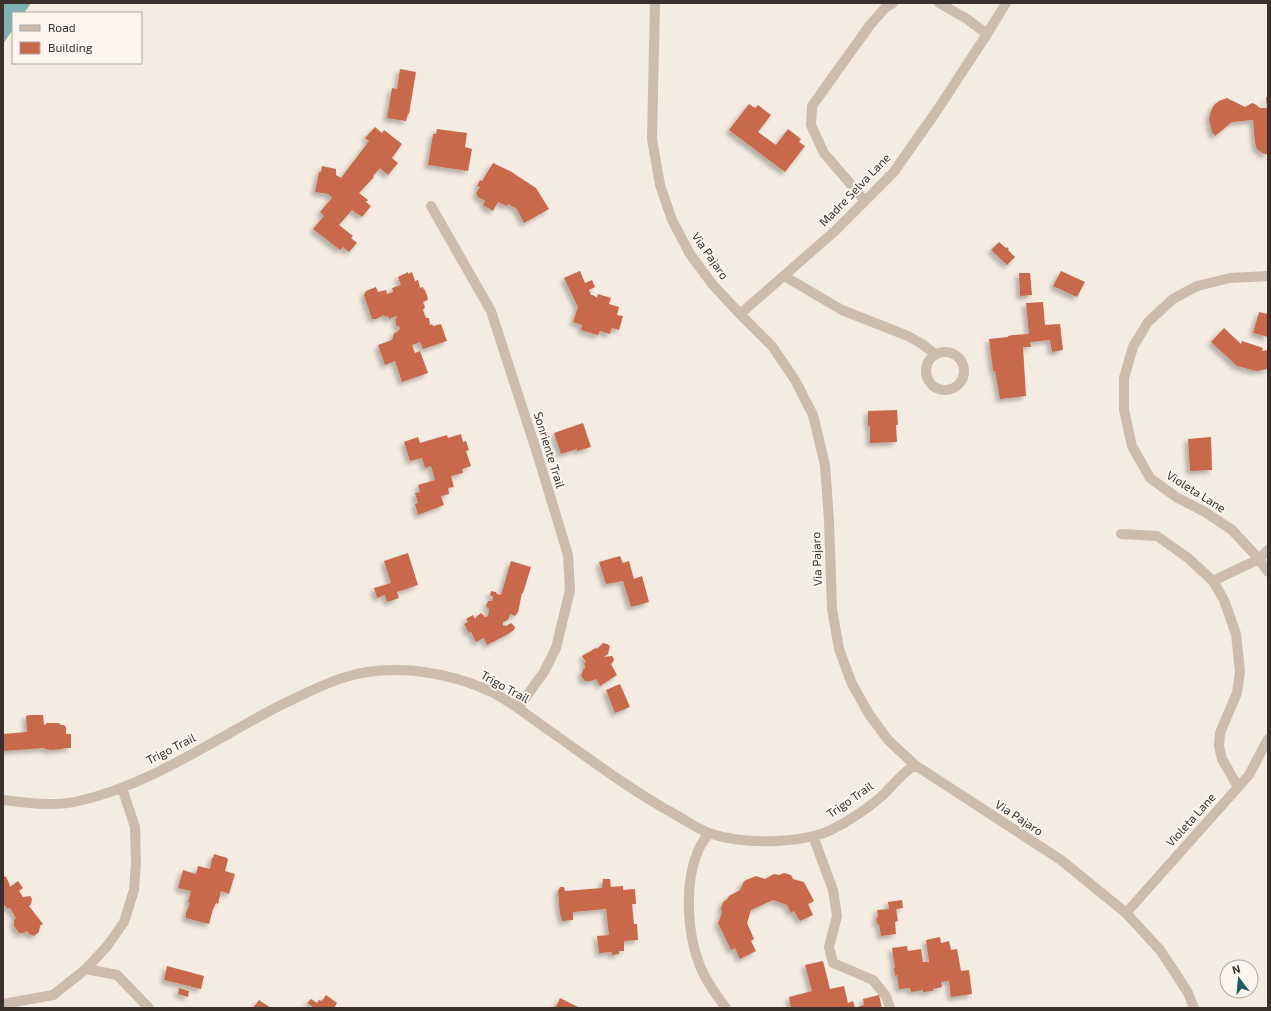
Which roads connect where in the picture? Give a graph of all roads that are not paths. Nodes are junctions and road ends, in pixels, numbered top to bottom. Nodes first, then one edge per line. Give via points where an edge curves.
1 (655, 3) edge
2 (893, 3) edge
3 (939, 3) edge
4 (1006, 3) edge
5 (987, 34) junction
6 (865, 201) junction
7 (432, 206) dead end
8 (784, 276) junction
9 (1268, 276) edge
10 (740, 314) junction
11 (935, 354) dead end
12 (1121, 534) dead end
13 (1268, 550) edge
14 (1259, 559) junction
15 (1268, 572) edge
16 (1213, 581) junction
17 (518, 708) junction
18 (1268, 739) edge
19 (915, 765) junction
20 (1238, 787) junction
21 (122, 788) junction
22 (3, 800) edge
23 (709, 833) junction
24 (813, 836) junction
25 (1126, 913) junction
26 (86, 969) junction
27 (3, 1004) edge
28 (149, 1008) edge
29 (726, 1008) edge
30 (890, 1008) edge
31 (1194, 1008) edge

1 - 10 street, Via Pajaro via 652,139 660,185 672,220 690,254 713,285
2 - 6 street via 870,25 812,106 811,125 824,153
3 - 5 street
4 - 5 street, Madre Selva Lane
5 - 6 street, Madre Selva Lane via 893,173
6 - 8 street, Madre Selva Lane
7 - 17 street, Sonriente Trail via 491,311 568,554 570,590 556,648 544,672
8 - 10 street, Madre Selva Lane
8 - 11 street via 842,310 908,336
9 - 14 street, Violeta Lane via 1230,278 1197,286 1173,299 1148,322 1133,347 1124,378 1124,410 1132,446 1150,478 1176,497 1232,530
10 - 19 street, Via Pajaro via 772,346 795,380 813,415 825,465 832,609 839,649 852,684 869,714 888,740
12 - 16 street via 1157,536 1188,558
13 - 14 street
14 - 15 street, Violeta Lane
14 - 16 street
16 - 20 street via 1224,600 1237,642 1240,672 1237,693 1220,733 1219,746 1222,758
17 - 21 street, Trigo Trail via 468,682 442,675 382,670 346,676 286,703 165,768
17 - 23 street, Trigo Trail via 657,804
18 - 20 street, Violeta Lane via 1248,775
19 - 24 street, Trigo Trail via 853,818
19 - 25 street, Via Pajaro via 1061,860
20 - 25 street, Violeta Lane
21 - 22 street, Trigo Trail via 78,802 35,804
21 - 26 street via 135,827 134,890 124,922 108,945
23 - 24 street, Trigo Trail via 739,841 765,842 798,840
23 - 29 street via 698,850 693,865 689,907 694,948 700,967
24 - 30 street via 833,890 837,916 829,947 833,963 873,980 886,996
25 - 31 street, Via Pajaro via 1160,950 1188,993
26 - 27 street via 53,995
26 - 28 street via 117,975

